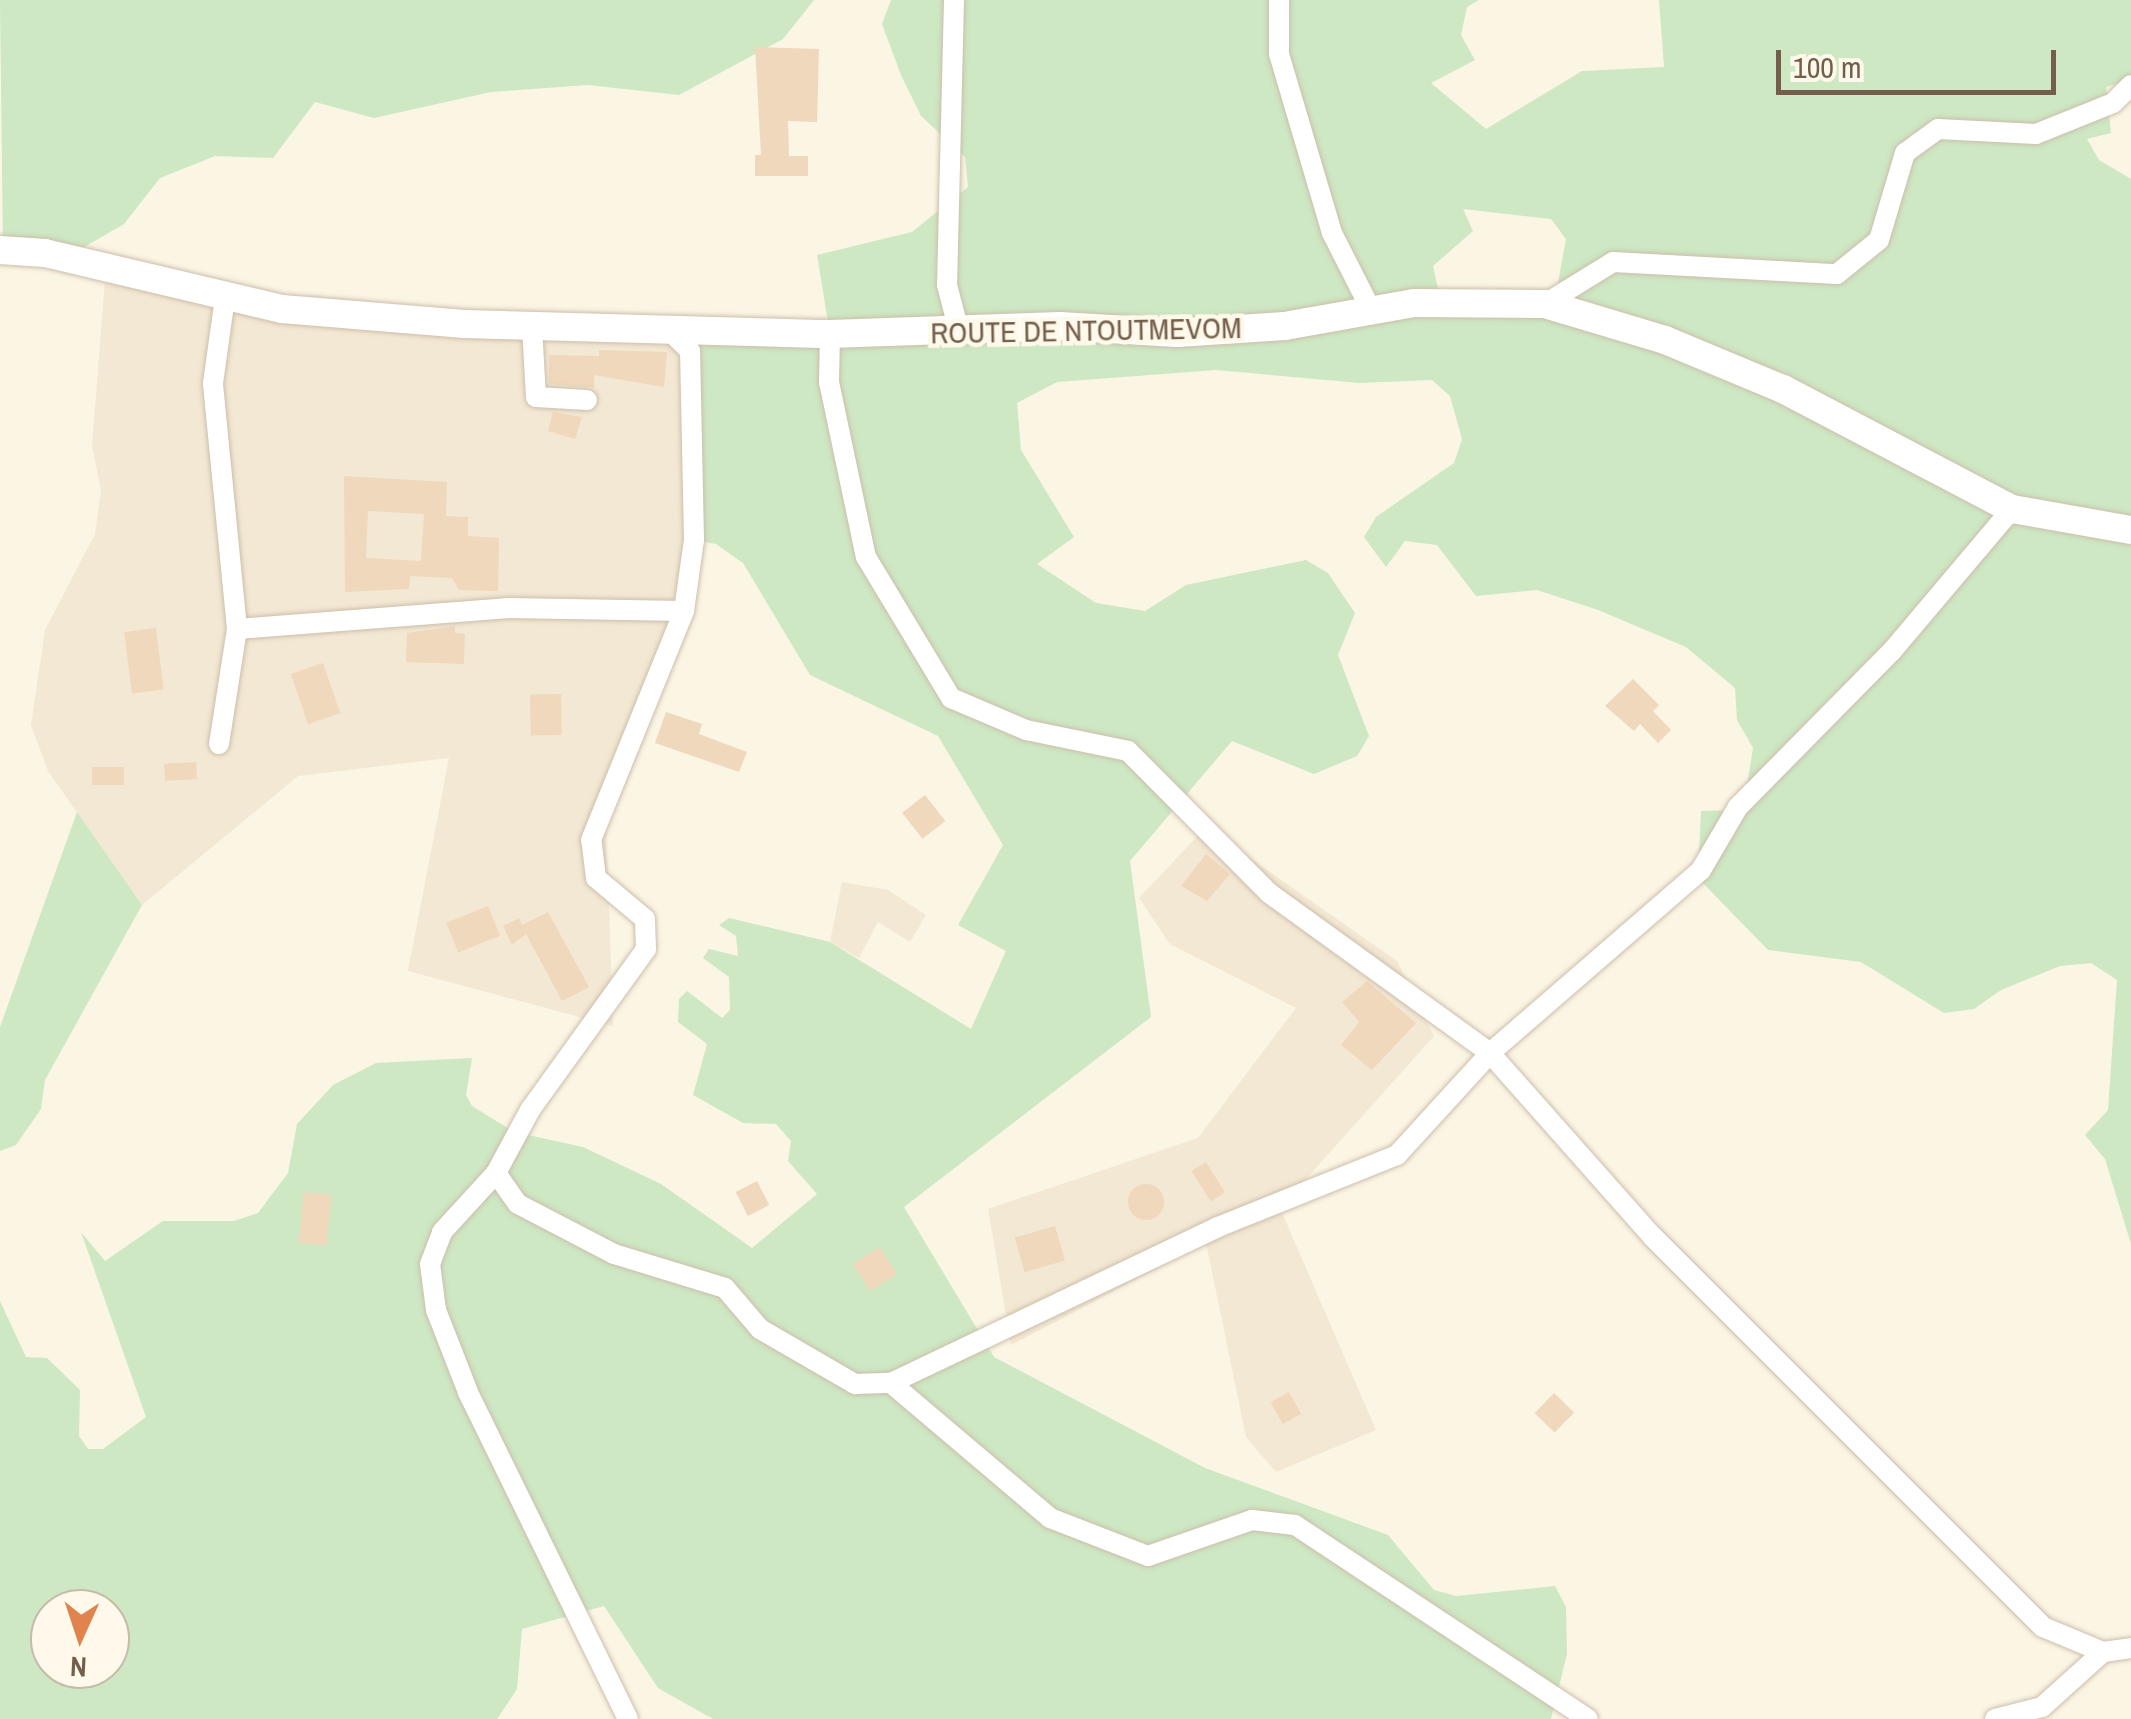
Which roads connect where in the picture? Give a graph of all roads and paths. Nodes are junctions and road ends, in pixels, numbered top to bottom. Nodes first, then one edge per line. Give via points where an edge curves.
1 (954, 0) edge
2 (1279, 0) edge
3 (2131, 84) edge
4 (0, 250) edge
5 (225, 298) junction
6 (1545, 304) junction
7 (1370, 308) junction
8 (532, 326) junction
9 (666, 327) junction
10 (959, 331) junction
11 (830, 334) junction
12 (587, 400) dead end
13 (2012, 509) junction
14 (2131, 530) edge
15 (684, 611) junction
16 (237, 629) junction
17 (219, 744) dead end
18 (1490, 1053) junction
19 (496, 1173) junction
20 (891, 1383) junction
21 (2131, 1648) edge
22 (2103, 1652) junction
23 (2042, 1713) edge
24 (628, 1719) edge
25 (1588, 1719) edge
26 (1995, 1719) edge

1 - 10 street via 947,285
2 - 7 street via 1279,54 1332,233
3 - 6 street via 2112,103 2036,134 1938,129 1905,153 1878,240 1837,274 1613,262
4 - 5 street, ROUTE DE NTOUTMEVOM via 45,254
5 - 8 street, ROUTE DE NTOUTMEVOM via 282,309
5 - 16 street via 213,382
6 - 7 street, ROUTE DE NTOUTMEVOM via 1479,300
6 - 13 street, ROUTE DE NTOUTMEVOM via 1665,340 1784,390
7 - 10 street, ROUTE DE NTOUTMEVOM via 1285,326 1177,333 1060,326
8 - 9 street, ROUTE DE NTOUTMEVOM
8 - 12 street via 536,397
9 - 11 street, ROUTE DE NTOUTMEVOM
9 - 15 street via 690,351 694,540
10 - 11 street, ROUTE DE NTOUTMEVOM
11 - 18 street via 829,382 866,557 952,698 1026,730 1128,751 1269,893
13 - 14 street, ROUTE DE NTOUTMEVOM
13 - 18 street via 1892,651 1738,807 1701,870
15 - 16 street via 509,608
15 - 19 street via 591,840 596,878 645,919 646,948 530,1110
16 - 17 street
18 - 20 street via 1398,1155 1218,1227
18 - 22 street via 1652,1236 1894,1483 2044,1628
19 - 20 street via 518,1204 614,1254 725,1288 760,1329 856,1384
19 - 24 street via 442,1232 430,1264 436,1310 468,1392
20 - 25 street via 1050,1518 1148,1556 1252,1520 1296,1525
21 - 22 street
22 - 23 street
23 - 26 street

